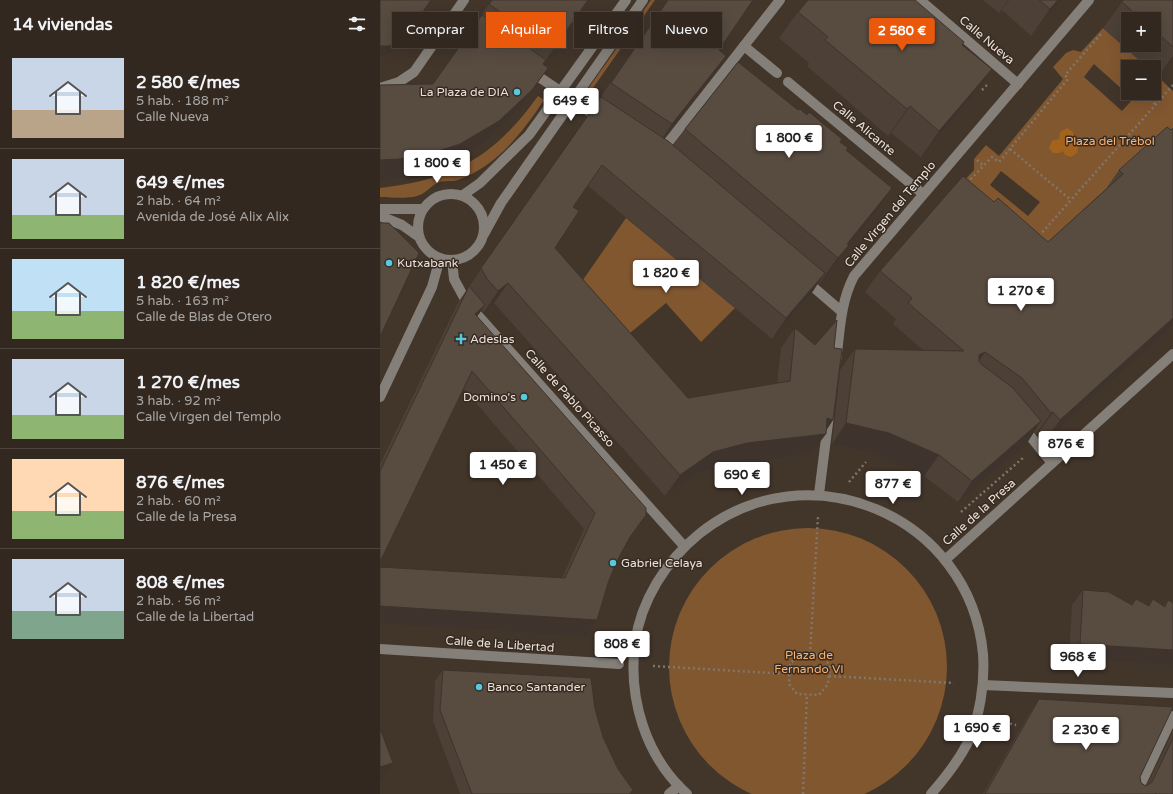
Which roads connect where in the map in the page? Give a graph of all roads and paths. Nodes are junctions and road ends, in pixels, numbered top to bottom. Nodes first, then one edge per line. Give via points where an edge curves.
1 (464, 0) edge
2 (626, 0) edge
3 (643, 0) edge
4 (780, 0) edge
5 (920, 0) edge
6 (1089, 0) edge
7 (1101, 34) dead end
8 (744, 46) junction
9 (524, 66) edge
10 (777, 73) dead end
11 (788, 82) dead end
12 (1018, 84) junction
13 (1173, 85) edge
14 (380, 88) edge
15 (560, 91) junction
16 (572, 100) junction
17 (1150, 100) edge
18 (1155, 104) junction
19 (612, 127) edge
20 (1010, 149) junction
21 (656, 157) edge
22 (962, 188) edge
23 (924, 194) junction
24 (463, 195) junction
25 (1071, 200) junction
26 (380, 209) edge
27 (423, 209) junction
28 (380, 216) edge
29 (484, 234) junction
30 (419, 237) junction
31 (1034, 241) edge
32 (440, 258) junction
33 (452, 260) junction
34 (796, 273) edge
35 (841, 311) junction
36 (1173, 354) edge
37 (835, 368) edge
38 (380, 397) edge
39 (831, 406) edge
40 (1013, 416) edge
41 (1038, 446) junction
42 (866, 462) dead end
43 (1052, 464) junction
44 (849, 483) dead end
45 (819, 494) junction
46 (822, 512) dead end
47 (961, 512) dead end
48 (684, 546) junction
49 (945, 560) junction
50 (380, 649) edge
51 (810, 654) junction
52 (619, 664) dead end
53 (650, 666) dead end
54 (790, 674) junction
55 (829, 676) junction
56 (954, 683) dead end
57 (983, 684) junction
58 (807, 694) junction
59 (1173, 694) edge
60 (994, 714) dead end
61 (1173, 716) edge
62 (1016, 725) dead end
63 (678, 786) junction
64 (669, 794) edge
65 (687, 794) edge
66 (803, 794) edge
67 (931, 794) edge
68 (1136, 794) edge

1 - 14 street via 414,72 399,82
2 - 15 street
3 - 16 street
4 - 8 street
5 - 12 street, Calle Nueva
6 - 12 street, Calle Virgen del Templo
7 - 20 path via 1065,75 1068,79
8 - 10 street
8 - 21 street
9 - 15 street
11 - 23 street, Calle Alicante
12 - 23 street, Calle Virgen del Templo
13 - 18 path
15 - 24 street via 529,135 480,183
16 - 19 street
16 - 29 street via 501,203
17 - 18 path
18 - 25 path
20 - 22 path via 999,162 992,157
20 - 25 path
23 - 35 street, Calle Virgen del Templo via 854,276 846,290
24 - 27 street via 440,195 430,200
24 - 29 street via 481,210
25 - 31 path
26 - 27 street
27 - 30 street via 418,222
28 - 30 street via 402,225
29 - 33 street via 473,252 463,258
30 - 32 street via 431,254
32 - 33 street
32 - 38 street via 432,287
33 - 48 street, Calle de Pablo Picasso via 454,278 467,303
34 - 35 street
35 - 37 street, Calle Virgen del Templo
36 - 43 street, Calle de la Presa
39 - 45 street
40 - 41 street
41 - 43 street
41 - 47 path
42 - 44 path
43 - 49 street, Calle de la Presa
45 - 48 street via 789,496 751,504 715,521
45 - 49 street via 878,509 914,530
46 - 51 path via 817,517
48 - 63 street via 663,572 647,601 637,633 632,665 636,699 644,730 659,760
49 - 57 street via 958,579 977,621 982,643
50 - 52 street, Calle de la Libertad
51 - 54 path via 800,654 790,664
51 - 55 path via 820,655 830,665
53 - 54 path
54 - 58 path via 789,684 797,694
55 - 56 path
55 - 58 path via 828,684 819,695
57 - 59 street
57 - 67 street via 980,705 968,742 950,772
58 - 66 path
60 - 62 path via 1003,722
61 - 68 street
63 - 64 street
63 - 65 street

